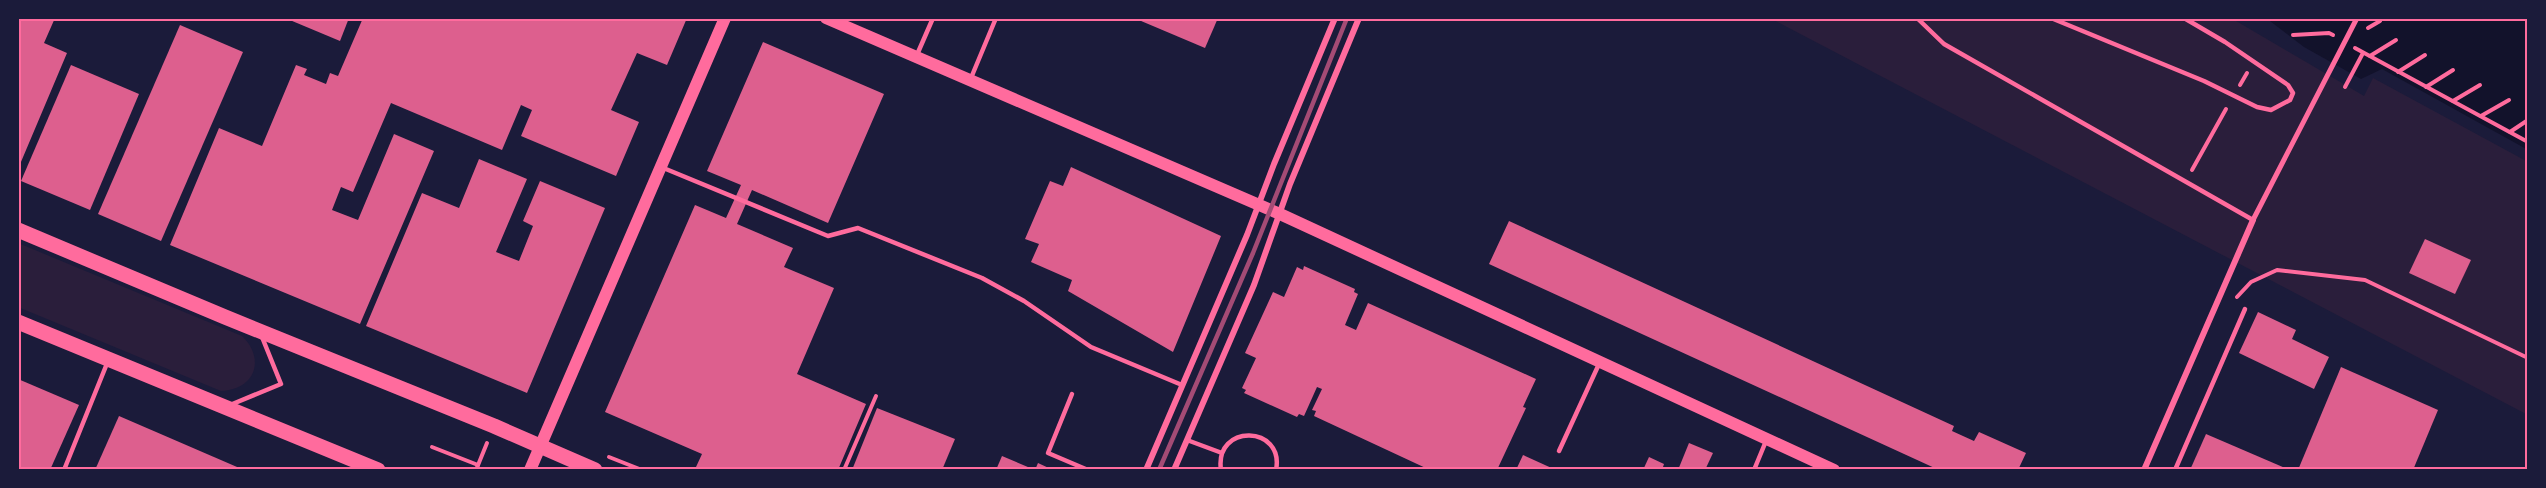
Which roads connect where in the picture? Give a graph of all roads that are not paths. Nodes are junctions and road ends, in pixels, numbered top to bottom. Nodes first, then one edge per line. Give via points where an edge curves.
1 (725, 18) edge
2 (826, 18) edge
3 (933, 18) edge
4 (996, 18) edge
5 (1335, 18) edge
6 (1359, 18) edge
7 (1917, 18) edge
8 (2051, 18) edge
9 (2184, 18) edge
10 (2357, 18) edge
11 (916, 57) junction
12 (970, 80) junction
13 (661, 166) junction
14 (1257, 205) junction
15 (1280, 214) junction
16 (2253, 220) junction
17 (18, 230) edge
18 (2245, 309) dead end
19 (18, 322) edge
20 (259, 331) junction
21 (108, 360) junction
22 (1600, 361) junction
23 (1182, 385) junction
24 (1072, 394) dead end
25 (225, 407) junction
26 (1767, 438) junction
27 (1187, 440) junction
28 (540, 446) junction
29 (1559, 451) dead end
30 (1222, 453) junction
31 (64, 470) edge
32 (378, 470) edge
33 (530, 470) edge
34 (595, 470) edge
35 (1089, 470) edge
36 (1146, 470) edge
37 (1174, 470) edge
38 (1221, 470) edge
39 (1276, 470) edge
40 (1754, 470) edge
41 (1834, 470) edge
42 (2144, 470) edge
43 (2175, 470) edge

1 - 13 main road
2 - 11 main road
3 - 11 lane
4 - 12 lane
5 - 14 street
6 - 15 street
7 - 16 lane via 1944,44
8 - 9 lane via 2205,81 2257,107 2271,110 2290,100 2293,93 2288,85
10 - 16 street
11 - 12 main road
12 - 14 main road
13 - 23 lane via 828,236 858,228 982,278 1024,301 1091,347
13 - 28 main road
14 - 15 main road
14 - 23 street
15 - 22 main road
15 - 27 street
16 - 42 street
17 - 20 main road
18 - 43 lane
19 - 21 main road
20 - 25 lane via 281,384
20 - 28 main road
21 - 25 main road
21 - 31 lane
22 - 26 main road
22 - 29 lane
23 - 36 street
24 - 35 lane via 1048,453
25 - 32 main road
26 - 40 lane
26 - 41 main road
27 - 30 lane
27 - 37 street
28 - 33 main road
28 - 34 main road
30 - 38 lane
30 - 39 lane via 1233,439 1258,436 1272,447 1278,463

